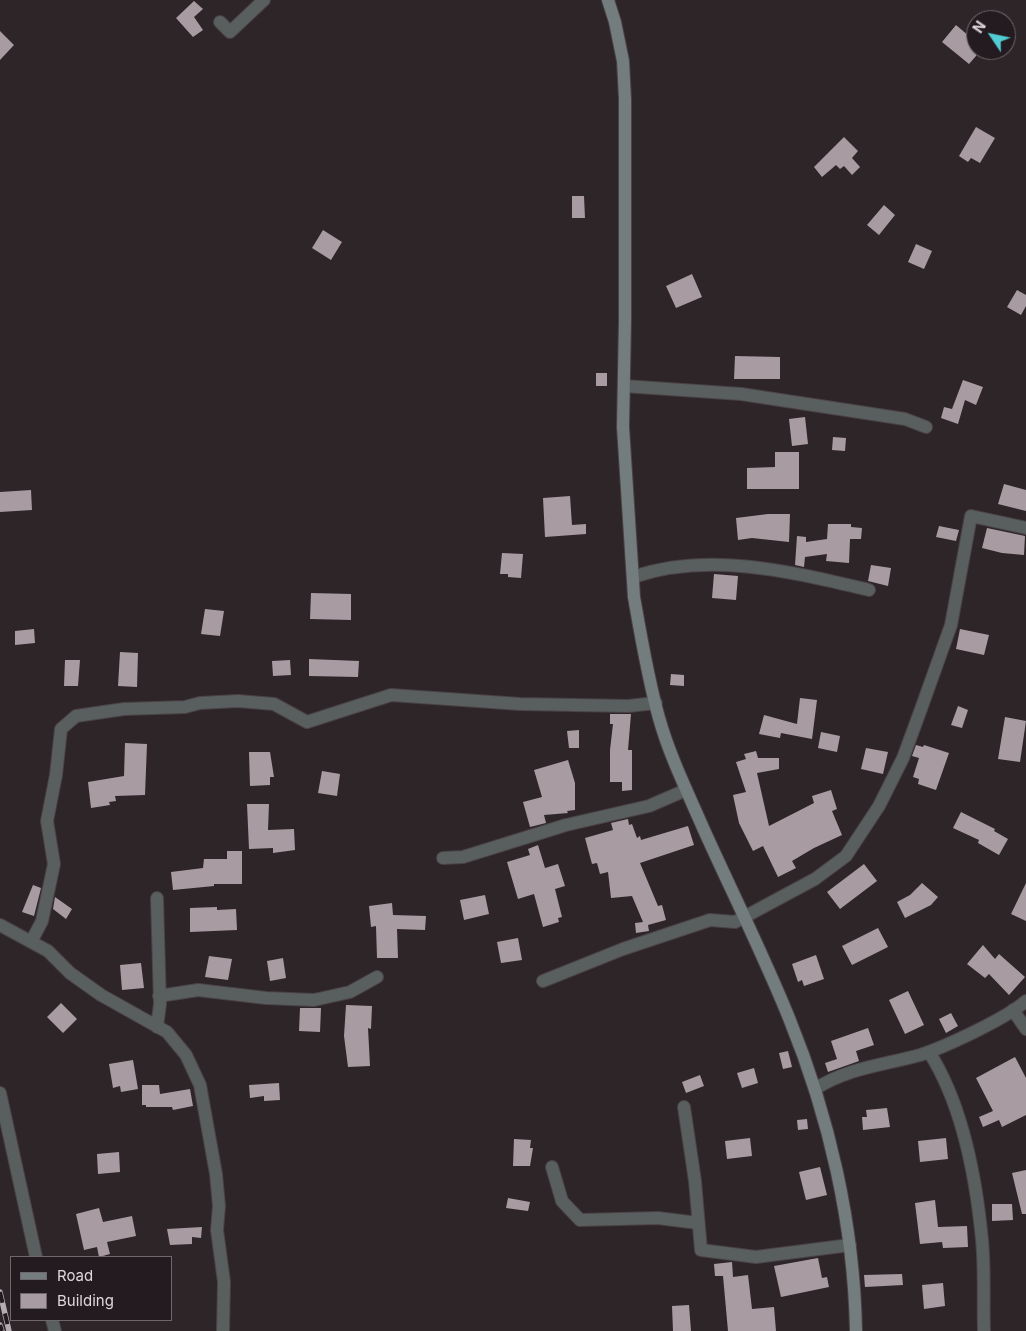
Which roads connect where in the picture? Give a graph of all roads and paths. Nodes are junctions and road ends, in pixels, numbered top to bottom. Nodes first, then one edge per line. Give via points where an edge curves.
1 (264, 0) edge
2 (608, 0) edge
3 (220, 22) dead end
4 (624, 386) junction
5 (926, 428) dead end
6 (1026, 528) edge
7 (633, 577) junction
8 (869, 590) dead end
9 (656, 703) junction
10 (686, 790) junction
11 (443, 858) dead end
12 (156, 898) dead end
13 (743, 917) junction
14 (0, 925) edge
15 (31, 942) junction
16 (377, 977) dead end
17 (543, 981) dead end
18 (159, 996) junction
19 (1026, 1001) edge
20 (1013, 1010) junction
21 (157, 1027) junction
22 (1026, 1029) edge
23 (929, 1052) junction
24 (815, 1089) junction
25 (0, 1093) edge
26 (684, 1107) dead end
27 (552, 1167) dead end
28 (698, 1223) junction
29 (850, 1244) junction
30 (36, 1256) edge
31 (223, 1331) edge
32 (856, 1331) edge
33 (984, 1331) edge

1 - 3 street via 230,32
2 - 4 street via 622,61 625,99
4 - 5 street via 741,394 905,419
4 - 7 street via 623,427
6 - 13 street via 971,516 951,625 903,758 879,806 846,856 815,879
7 - 8 street via 655,570 694,565 759,567
7 - 9 street via 639,624
9 - 10 street
9 - 15 street via 628,706 520,704 391,695 307,722 274,704 238,701 124,709 76,716 61,729 48,821 54,864 42,921
10 - 11 street via 649,806 566,825 463,856
10 - 13 street
12 - 18 street
13 - 17 street via 736,922 710,920 623,948
13 - 24 street via 789,1018
14 - 15 street
15 - 21 street via 48,951 70,973 101,994
16 - 18 street via 350,992 314,1000 198,990
18 - 21 street
19 - 20 street
20 - 22 street
20 - 23 street
21 - 31 street via 167,1032 186,1055 200,1085 219,1206 217,1230 224,1282
23 - 24 street via 849,1072 831,1078
23 - 33 street via 944,1076 966,1140 982,1240
24 - 29 street
25 - 30 street
26 - 28 street
27 - 28 street via 562,1201 580,1220 658,1218
28 - 29 street via 701,1250 756,1257
29 - 32 street

